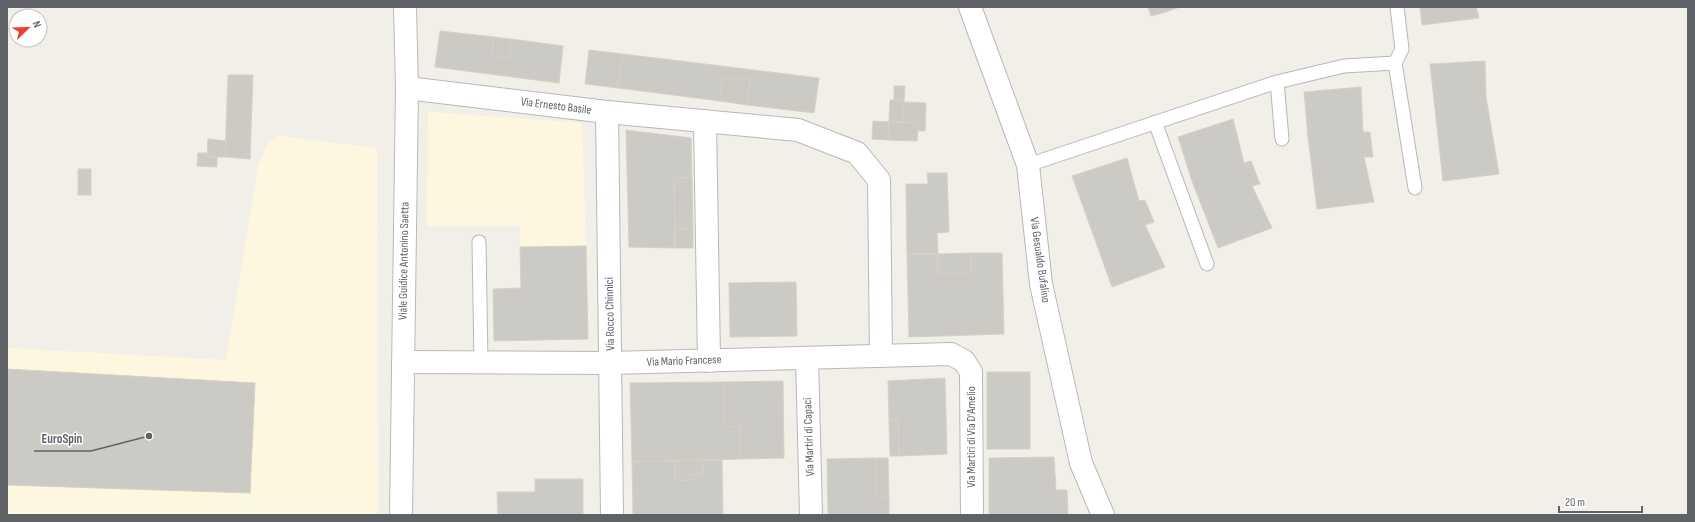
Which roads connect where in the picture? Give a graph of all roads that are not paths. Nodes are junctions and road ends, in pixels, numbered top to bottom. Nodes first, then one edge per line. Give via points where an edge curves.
1 (405, 7) edge
2 (970, 7) edge
3 (1397, 7) edge
4 (1396, 63) junction
5 (1277, 82) junction
6 (407, 88) junction
7 (607, 112) junction
8 (705, 121) junction
9 (1155, 122) junction
10 (1282, 139) dead end
11 (1028, 165) junction
12 (1415, 188) dead end
13 (479, 242) dead end
14 (1207, 264) dead end
15 (881, 356) junction
16 (807, 358) junction
17 (709, 360) junction
18 (964, 361) joint
19 (402, 362) junction
20 (481, 362) junction
21 (610, 363) junction
22 (401, 515) edge
23 (612, 515) edge
24 (811, 515) edge
25 (972, 515) edge
26 (1103, 515) edge

1 - 6 street, Viale Guidice Antonino Saetta
2 - 11 street, Via Gesualdo Bufalino
3 - 4 lane via 1402,49
4 - 5 lane via 1344,66
4 - 12 lane
5 - 9 lane
5 - 10 lane
6 - 7 street, Via Ernesto Basile
6 - 19 street, Viale Guidice Antonino Saetta
7 - 8 street, Via Ernesto Basile
7 - 21 street, Via Rocco Chinnici
8 - 15 street, Via Ernesto Basile via 798,130 857,154 879,180
8 - 17 street
9 - 11 lane
9 - 14 lane
11 - 26 street, Via Gesualdo Bufalino via 1041,284 1081,463
13 - 20 lane
15 - 16 street, Via Mario Francese
15 - 18 street, Via Mario Francese via 952,354
16 - 17 street, Via Mario Francese
16 - 24 street, Via Martiri di Capaci
17 - 21 street, Via Mario Francese
18 - 25 street, Via Martiri di Via D'Amelio via 971,372
19 - 20 street, Via Mario Francese
19 - 22 street, Viale Guidice Antonino Saetta
20 - 21 street, Via Mario Francese
21 - 23 street, Via Rocco Chinnici

